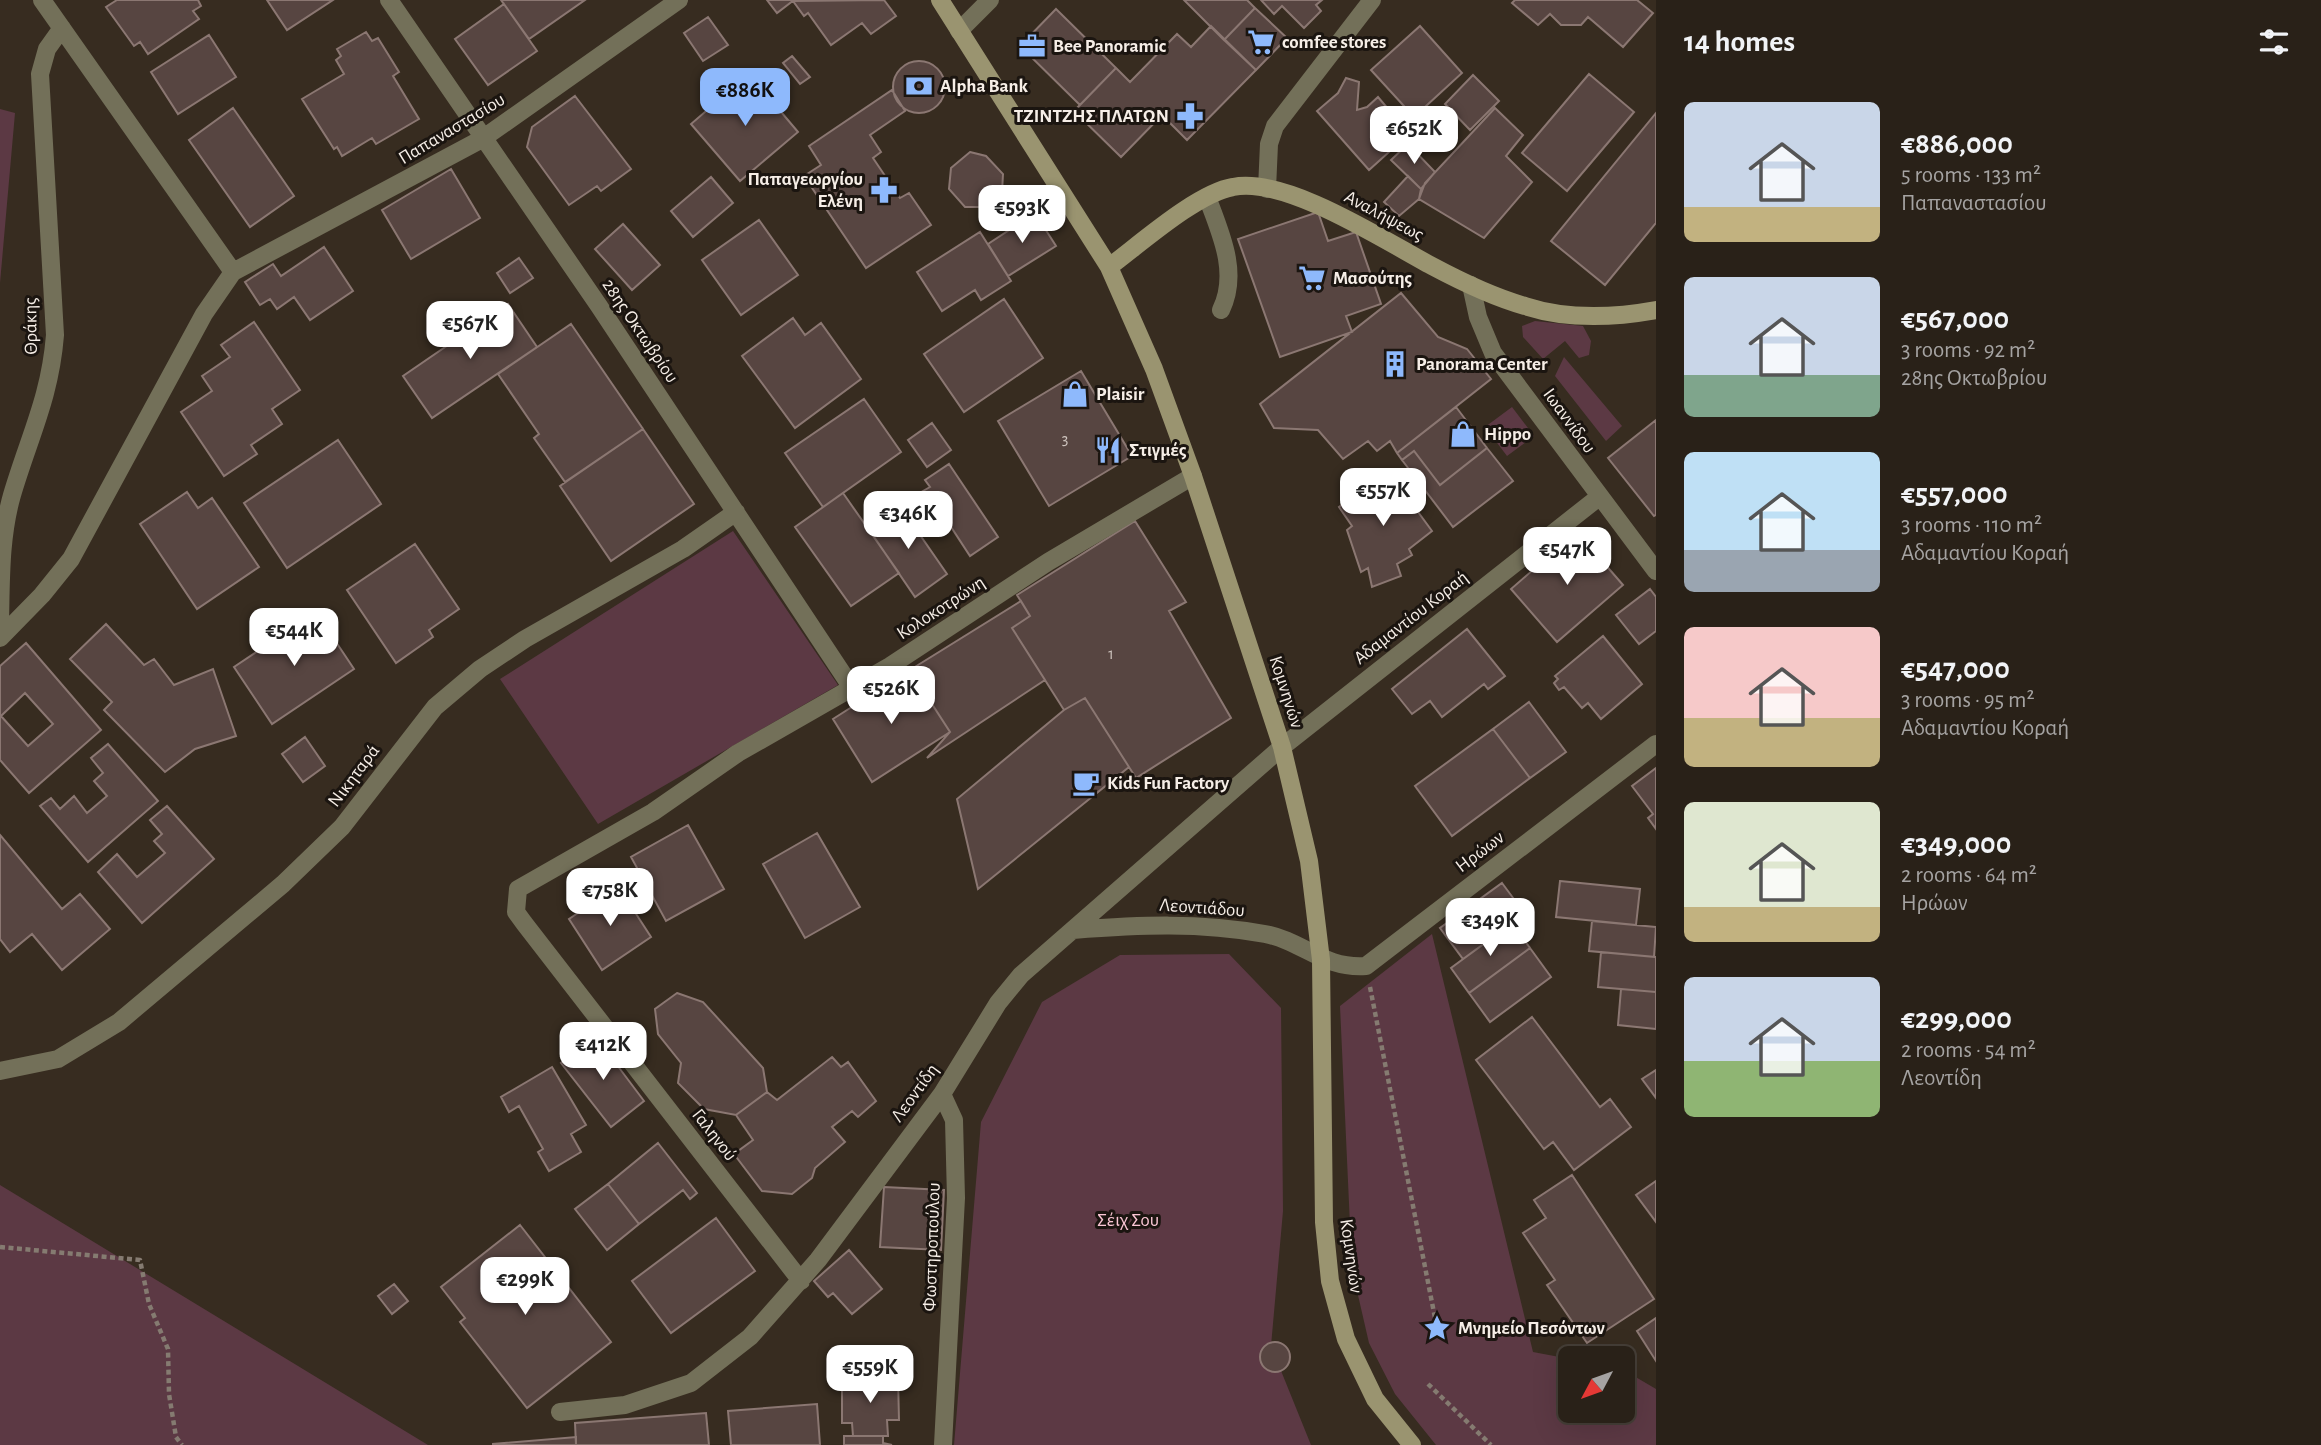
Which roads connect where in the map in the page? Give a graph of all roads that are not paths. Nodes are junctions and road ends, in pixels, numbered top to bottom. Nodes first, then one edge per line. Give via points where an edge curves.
1 (43, 0) edge
2 (389, 0) edge
3 (678, 0) edge
4 (940, 0) edge
5 (990, 0) edge
6 (1372, 0) edge
7 (62, 28) junction
8 (959, 31) junction
9 (482, 139) junction
10 (1267, 189) junction
11 (1208, 197) junction
12 (1109, 267) junction
13 (233, 272) junction
14 (1471, 285) junction
15 (1221, 310) dead end
16 (1656, 310) edge
17 (1193, 476) junction
18 (1600, 497) junction
19 (736, 512) junction
20 (1656, 570) edge
21 (0, 623) edge
22 (0, 638) edge
23 (852, 688) junction
24 (1656, 744) edge
25 (1282, 747) junction
26 (530, 880) joint
27 (1073, 930) junction
28 (1321, 960) junction
29 (6, 1070) edge
30 (942, 1094) junction
31 (801, 1281) junction
32 (560, 1412) dead end
33 (943, 1445) edge
34 (1412, 1445) edge

1 - 7 street
2 - 9 street, 28ης Οκτωβρίου
3 - 9 street, Παπαναστασίου
4 - 8 main road, Κομνηνών
5 - 8 street
6 - 10 street via 1275,126 1269,144
7 - 13 street
7 - 21 street, Θράκης via 47,49 40,74 55,335 52,364 46,401 12,495 4,532
8 - 12 main road, Κομνηνών
9 - 13 street, Παπαναστασίου
9 - 19 street, 28ης Οκτωβρίου
10 - 11 main road, Αναλήψεως via 1232,187
10 - 14 main road, Αναλήψεως via 1324,208
11 - 12 main road, Αναλήψεως
11 - 15 street via 1227,249 1229,294
12 - 17 main road, Κομνηνών via 1154,369
13 - 22 street via 204,314 71,559 43,596
14 - 16 main road, Αναλήψεως via 1558,315
14 - 18 street, Ιωαννίδου via 1493,353
17 - 23 street, Κολοκοτρώνη via 1048,562
17 - 25 main road, Κομνηνών
18 - 20 street, Ιωαννίδου
18 - 25 street, Αδαμαντίου Κοραή
19 - 23 street, 28ης Οκτωβρίου
19 - 29 street, Νικηταρά via 683,549 481,669 435,707 342,827 237,924 119,1021 58,1059
23 - 26 street, Κολοκοτρώνη via 738,753 653,811
24 - 28 street, Ηρώων via 1366,966 1346,967
25 - 27 street, Λεοντίδη
25 - 28 main road, Κομνηνών via 1309,861
26 - 31 street, Γαληνού via 518,889 516,912
27 - 28 street, Λεοντιάδου via 1172,923 1269,934
27 - 30 street, Λεοντίδη via 1009,989
28 - 34 main road, Κομνηνών via 1324,1222 1330,1281 1346,1339 1375,1399
30 - 31 street, Λεοντίδη
30 - 33 street, Φωστηροπούλου via 954,1120 956,1198
31 - 32 street, Λεοντίδη via 750,1337 691,1383 625,1405

